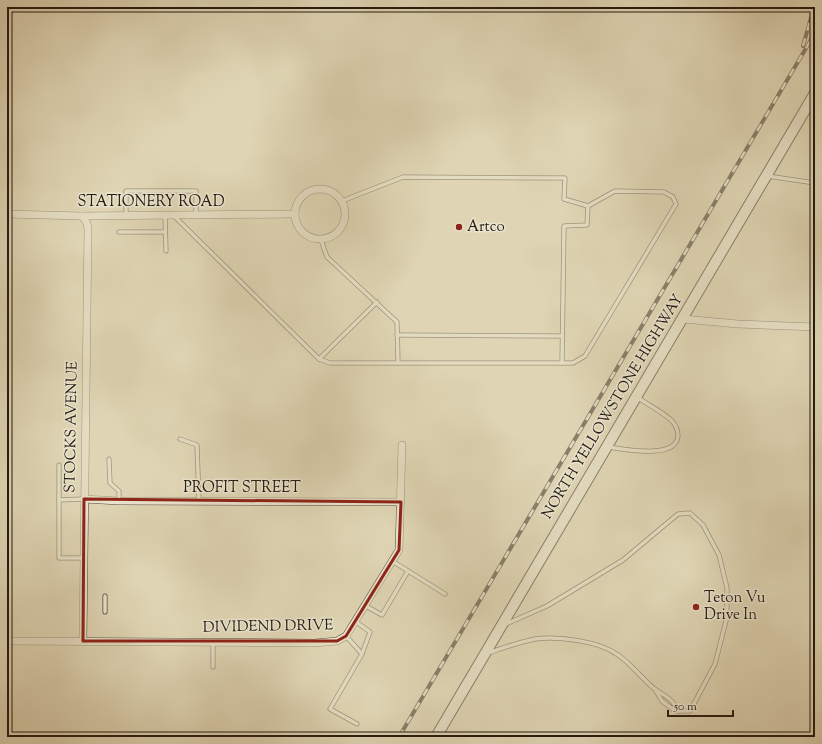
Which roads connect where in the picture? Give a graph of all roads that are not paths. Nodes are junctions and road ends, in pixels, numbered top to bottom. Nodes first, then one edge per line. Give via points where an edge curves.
1 (815, 93) edge
2 (766, 176) junction
3 (815, 183) edge
4 (342, 201) junction
5 (588, 206) junction
6 (7, 214) edge
7 (295, 214) junction
8 (126, 215) junction
9 (165, 215) junction
10 (173, 215) junction
11 (196, 215) junction
12 (82, 216) junction
13 (118, 232) dead end
14 (165, 232) junction
15 (321, 240) junction
16 (166, 251) dead end
17 (377, 302) junction
18 (683, 319) junction
19 (815, 326) edge
20 (397, 335) junction
21 (562, 336) junction
22 (319, 360) junction
23 (398, 363) junction
24 (562, 363) junction
25 (637, 398) junction
26 (180, 439) dead end
27 (402, 445) dead end
28 (608, 447) junction
29 (109, 459) dead end
30 (59, 465) dead end
31 (84, 499) junction
32 (59, 500) junction
33 (119, 501) junction
34 (199, 501) junction
35 (400, 502) junction
36 (83, 558) junction
37 (392, 561) junction
38 (408, 571) junction
39 (445, 594) dead end
40 (105, 596) dead end
41 (364, 605) junction
42 (105, 612) dead end
43 (354, 620) junction
44 (501, 626) junction
45 (346, 636) junction
46 (7, 641) edge
47 (83, 641) junction
48 (213, 642) junction
49 (486, 653) junction
50 (362, 654) junction
51 (213, 666) dead end
52 (656, 691) junction
53 (678, 711) junction
54 (356, 724) dead end
55 (436, 737) edge

1 - 2 main road, NORTH YELLOWSTONE HIGHWAY
2 - 3 lane
2 - 18 main road, NORTH YELLOWSTONE HIGHWAY
4 - 5 lane via 403,177 565,178 564,199
4 - 7 street via 333,192 316,189 301,198 296,205
4 - 15 street via 346,213 342,229 332,237
5 - 21 lane via 587,225 564,226
5 - 24 lane via 615,191 664,192 673,197 676,204 585,356 573,363
6 - 12 street, STATIONERY ROAD
7 - 11 street, STATIONERY ROAD
7 - 15 street via 298,226 305,235
8 - 9 street, STATIONERY ROAD
8 - 11 lane via 126,191 196,191
8 - 12 street, STATIONERY ROAD
9 - 10 street, STATIONERY ROAD
9 - 14 lane
10 - 11 street, STATIONERY ROAD
10 - 22 lane
12 - 31 street, STOCKS AVENUE via 88,230
13 - 14 lane
14 - 16 lane
15 - 17 lane via 327,257
17 - 20 lane via 397,322
17 - 22 lane
18 - 19 street via 738,324
18 - 25 main road, NORTH YELLOWSTONE HIGHWAY
20 - 21 lane
20 - 23 lane
21 - 24 lane
22 - 23 lane via 330,363
23 - 24 lane
25 - 28 main road, NORTH YELLOWSTONE HIGHWAY
25 - 28 lane via 671,420 678,431 677,441 671,448 647,452
26 - 34 lane via 197,445
27 - 35 street, DIVIDEND DRIVE
28 - 44 main road, NORTH YELLOWSTONE HIGHWAY
29 - 33 lane via 110,483 119,492
30 - 32 lane
31 - 32 lane
31 - 33 street, PROFIT STREET
31 - 36 street, STOCKS AVENUE
32 - 36 lane via 59,558
33 - 34 street, PROFIT STREET
34 - 35 street, PROFIT STREET
35 - 37 street, DIVIDEND DRIVE via 399,550
36 - 47 street, STOCKS AVENUE
37 - 38 lane
37 - 41 street, DIVIDEND DRIVE
38 - 39 lane
38 - 41 lane via 382,615
40 - 42 lane
41 - 43 street, DIVIDEND DRIVE
43 - 45 street, DIVIDEND DRIVE
43 - 50 lane via 370,632
44 - 49 main road, NORTH YELLOWSTONE HIGHWAY
44 - 53 lane via 548,606 623,560 678,514 690,513 703,525 719,555 727,588 727,617 715,664 690,711
45 - 48 street, DIVIDEND DRIVE via 337,641 315,643
45 - 50 lane
46 - 47 street, DIVIDEND DRIVE
47 - 48 street, DIVIDEND DRIVE
48 - 51 lane
49 - 52 lane via 535,639 563,639 599,645 619,656
49 - 55 main road, NORTH YELLOWSTONE HIGHWAY
50 - 54 lane via 330,709
52 - 53 lane via 669,707
52 - 53 lane via 676,704

